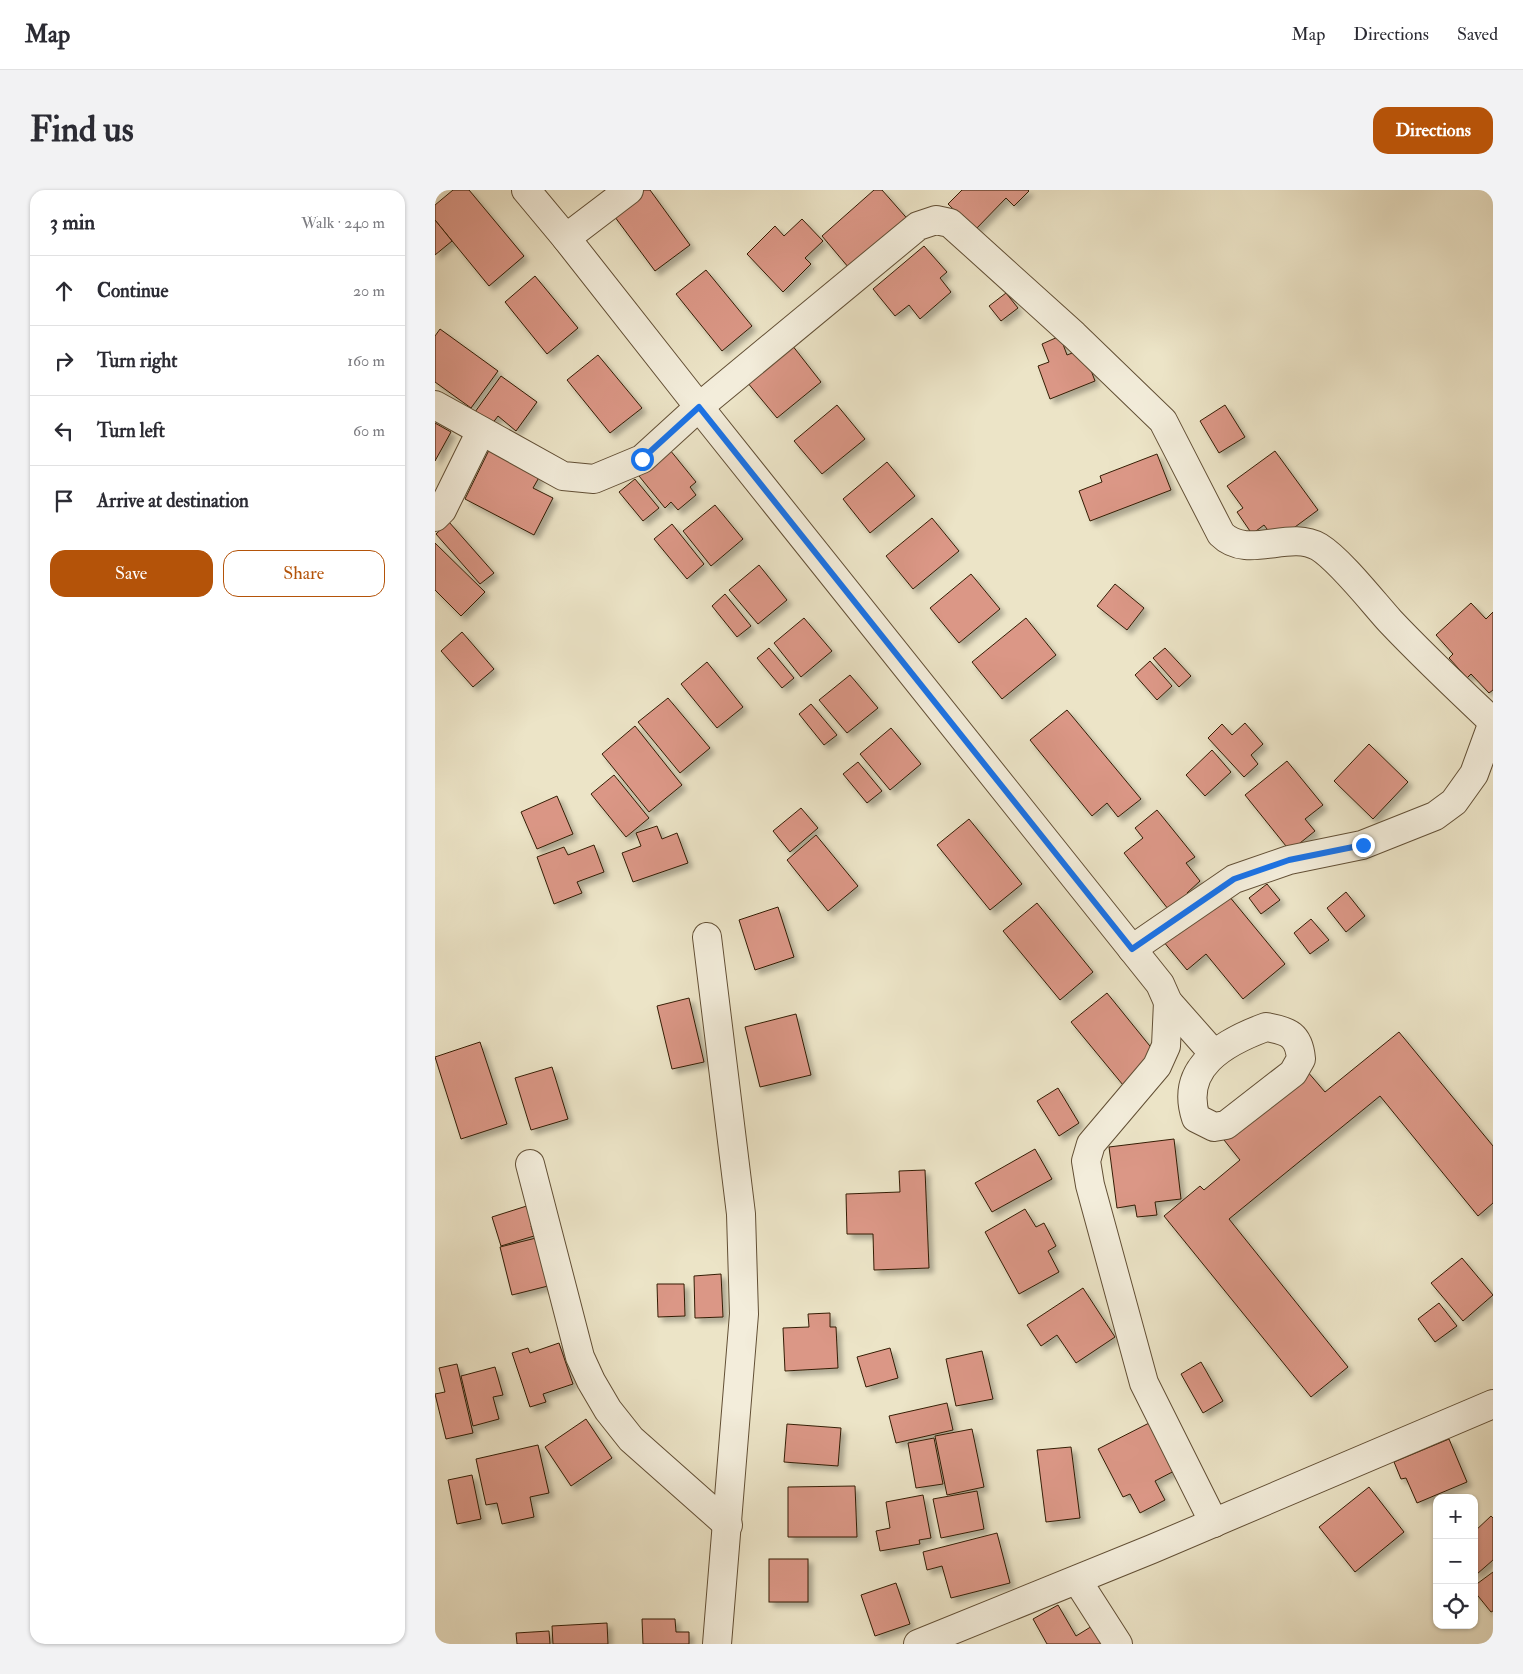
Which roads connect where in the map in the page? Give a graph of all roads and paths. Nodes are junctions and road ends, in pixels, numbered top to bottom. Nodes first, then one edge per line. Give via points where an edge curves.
1 (526, 190) edge
2 (629, 190) edge
3 (566, 238) junction
4 (435, 406) edge
5 (699, 407) junction
6 (481, 431) junction
7 (435, 517) edge
8 (1493, 722) edge
9 (707, 937) dead end
10 (1132, 949) junction
11 (1168, 1002) junction
12 (1214, 1054) dead end
13 (530, 1164) dead end
14 (1493, 1404) edge
15 (1214, 1523) junction
16 (727, 1525) junction
17 (1077, 1580) junction
18 (717, 1644) edge
19 (918, 1644) edge
20 (1118, 1644) edge

1 - 3 street
2 - 3 street
3 - 5 street
4 - 6 street
5 - 6 street via 642,459 594,479 563,476
5 - 8 street via 918,226 936,220 950,223 1163,421 1227,540 1240,546 1307,542 1327,553 1412,645
5 - 10 street
6 - 7 street via 442,510
8 - 10 street via 1475,774 1454,802 1435,816 1363,845 1289,860 1234,879
9 - 16 street via 742,1234 744,1314
10 - 11 street via 1160,984
11 - 12 street
11 - 15 street via 1166,1046 1157,1066 1091,1144 1086,1161 1144,1383
13 - 16 street via 580,1357 591,1381 608,1410 631,1438
14 - 15 street
15 - 17 street
16 - 18 street
17 - 19 street
17 - 20 street

